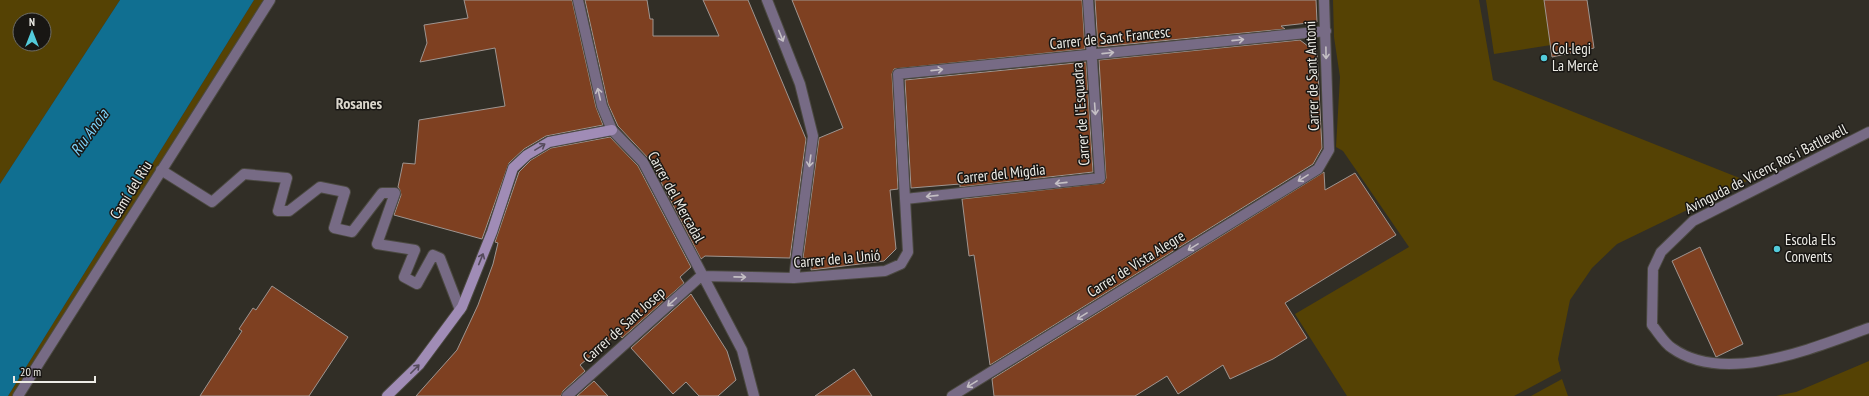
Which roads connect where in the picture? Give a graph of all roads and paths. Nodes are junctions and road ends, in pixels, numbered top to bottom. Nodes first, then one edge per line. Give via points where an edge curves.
1 (270, 0) edge
2 (578, 0) edge
3 (766, 0) edge
4 (1088, 0) edge
5 (1324, 0) edge
6 (1326, 31) junction
7 (1091, 55) junction
8 (898, 74) joint
9 (612, 130) junction
10 (1869, 132) edge
11 (1329, 150) joint
12 (161, 170) junction
13 (1100, 178) joint
14 (905, 199) junction
15 (702, 276) junction
16 (794, 278) junction
17 (460, 310) junction
18 (1869, 328) edge
19 (18, 396) edge
20 (387, 396) edge
21 (567, 396) edge
22 (754, 396) edge
23 (952, 396) edge

1 - 12 street, Camí del Riu
9 -> 2 street, Carrer del Mercadal via 602,106
3 -> 16 street via 800,84 813,136
4 - 7 street, Carrer de l'Esquadra
5 - 6 street, Carrer de Sant Antoni
7 -> 6 street, Carrer de Sant Francesc
6 -> 11 street, Carrer de Sant Antoni
8 -> 7 street, Carrer de Sant Francesc
7 -> 13 street, Carrer de l'Esquadra
8 - 14 street, Carrer de la Unió
9 - 15 street, Carrer del Mercadal via 643,162
17 -> 9 street via 492,232 513,168 527,155 548,142
10 - 18 street, Avinguda de Vicenç Ros i Batllevell via 1693,220 1661,252 1652,269 1652,325 1671,348 1697,360 1735,364 1777,359
11 -> 23 street, Carrer de Vista Alegre via 1318,169
12 - 17 street via 212,202 244,174 287,178 278,212 289,212 320,187 345,192 334,228 352,232 382,193 394,193 377,244 415,250 404,277 417,284 433,255 440,258
12 - 19 street, Camí del Riu
13 -> 14 street, Carrer del Migdia
14 - 16 street, Carrer de la Unió via 908,252 901,264 885,271
15 -> 16 street, Carrer de la Unió
15 -> 21 street, Carrer de Sant Josep
15 - 22 street, Carrer del Mercadal via 742,350
20 -> 17 street via 419,365

